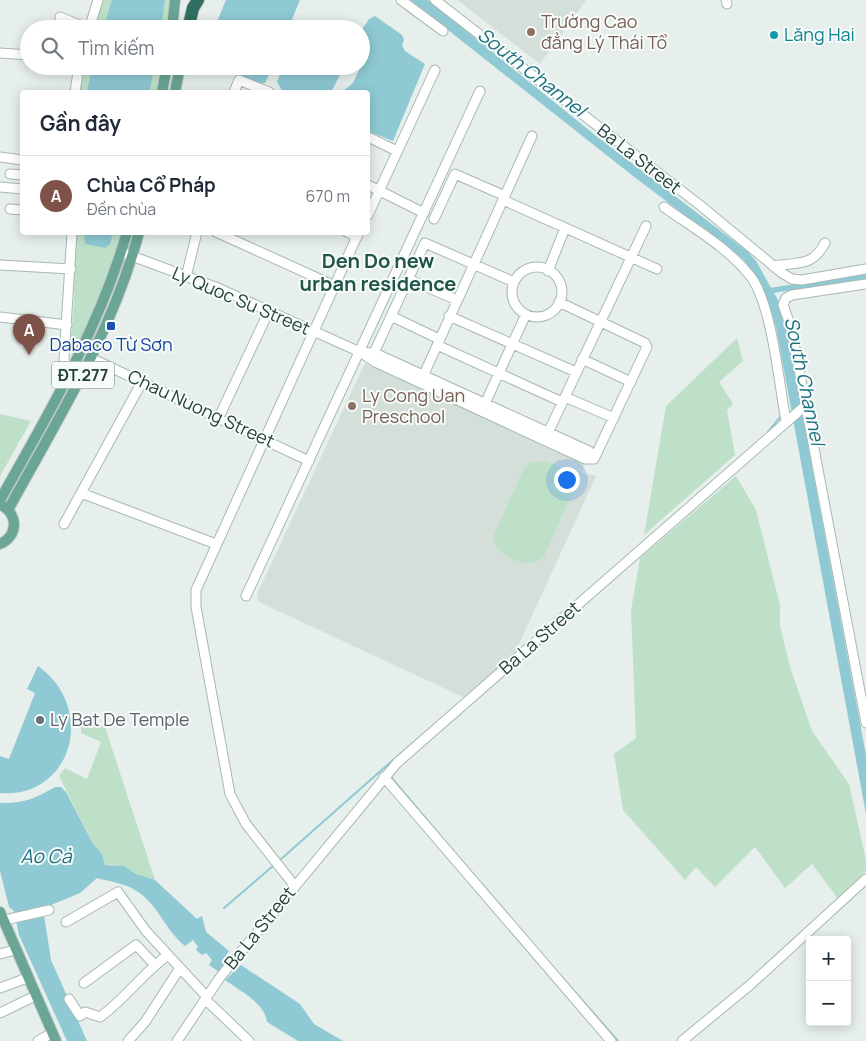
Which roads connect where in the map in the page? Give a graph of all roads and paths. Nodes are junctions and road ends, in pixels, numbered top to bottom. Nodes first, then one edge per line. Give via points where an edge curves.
1 (98, 0) edge
2 (175, 0) edge
3 (189, 0) edge
4 (198, 0) edge
5 (401, 0) edge
6 (435, 0) edge
7 (60, 17) dead end
8 (67, 20) edge
9 (92, 20) edge
10 (173, 20) edge
11 (188, 20) edge
12 (190, 20) edge
13 (443, 31) dead end
14 (0, 53) edge
15 (20, 55) edge
16 (435, 70) dead end
17 (78, 75) edge
18 (165, 75) edge
19 (178, 75) edge
20 (75, 90) edge
21 (162, 90) edge
22 (175, 90) edge
23 (235, 90) edge
24 (264, 90) edge
25 (480, 91) dead end
26 (532, 136) dead end
27 (370, 138) edge
28 (397, 151) junction
29 (0, 157) edge
30 (20, 160) edge
31 (10, 174) dead end
32 (20, 175) edge
33 (370, 186) edge
34 (0, 187) edge
35 (20, 189) edge
36 (379, 191) junction
37 (504, 198) junction
38 (664, 207) dead end
39 (10, 209) dead end
40 (20, 210) edge
41 (370, 211) edge
42 (424, 212) junction
43 (434, 219) dead end
44 (646, 226) dead end
45 (566, 228) junction
46 (72, 235) edge
47 (126, 235) edge
48 (138, 235) edge
49 (196, 235) edge
50 (358, 235) edge
51 (231, 236) edge
52 (825, 243) dead end
53 (122, 252) junction
54 (133, 256) junction
55 (631, 256) junction
56 (473, 263) junction
57 (0, 265) edge
58 (774, 266) junction
59 (71, 269) junction
60 (657, 269) dead end
61 (866, 269) edge
62 (548, 270) junction
63 (186, 277) junction
64 (408, 279) junction
65 (514, 282) junction
66 (866, 284) edge
67 (335, 286) junction
68 (457, 300) junction
69 (560, 302) junction
70 (269, 311) junction
71 (526, 314) junction
72 (391, 316) junction
73 (449, 316) junction
74 (0, 317) edge
75 (599, 321) junction
76 (67, 325) junction
77 (314, 331) junction
78 (438, 342) junction
79 (512, 344) junction
80 (360, 352) junction
81 (372, 357) junction
82 (91, 358) junction
83 (582, 359) junction
84 (576, 372) junction
85 (68, 374) junction
86 (499, 374) junction
87 (421, 379) junction
88 (80, 380) junction
89 (142, 382) junction
90 (631, 382) junction
91 (563, 399) junction
92 (806, 405) junction
93 (483, 407) junction
94 (219, 417) junction
95 (614, 418) junction
96 (786, 421) junction
97 (546, 436) junction
98 (264, 438) junction
99 (309, 460) junction
100 (81, 493) junction
101 (0, 500) edge
102 (4, 508) edge
103 (64, 524) dead end
104 (0, 544) edge
105 (216, 544) junction
106 (246, 596) dead end
107 (866, 723) edge
108 (384, 777) junction
109 (866, 879) edge
110 (294, 885) junction
111 (49, 910) dead end
112 (1, 918) edge
113 (66, 922) dead end
114 (15, 950) junction
115 (0, 954) edge
116 (168, 955) junction
117 (155, 966) junction
118 (180, 968) junction
119 (27, 978) junction
120 (84, 983) dead end
121 (0, 988) edge
122 (35, 996) junction
123 (69, 999) dead end
124 (207, 999) junction
125 (0, 1013) edge
126 (54, 1037) edge
127 (38, 1041) edge
128 (128, 1041) edge
129 (176, 1041) edge
130 (249, 1041) edge
131 (611, 1041) edge
132 (682, 1041) edge

1 - 9 street
2 - 10 main road
3 - 11 main road
4 - 12 highway
5 - 13 street
6 - 58 street, Ba La Street
7 - 8 street
14 - 15 street
16 - 28 street
17 - 20 street
18 - 21 main road
19 - 22 main road
23 - 24 street via 239,80
25 - 42 street
26 - 37 street
27 - 28 street
28 - 36 street
29 - 30 street
31 - 32 street
33 - 36 street
34 - 35 street
36 - 41 street
36 - 42 street
37 - 43 street via 455,174
37 - 45 street
37 - 56 street
38 - 96 street via 720,247 752,279 768,316
39 - 40 street
42 - 80 street
44 - 55 street
45 - 55 street
45 - 62 street
46 - 59 street
47 - 53 main road, ĐT.277
48 - 54 main road, ĐT.277
49 - 63 street
50 - 67 street
51 - 67 street
52 - 58 street via 812,260
53 - 54 street, Ly Quoc Su Street
53 - 85 main road, ĐT.277 via 102,304
54 - 63 street, Ly Quoc Su Street
54 - 82 main road, ĐT.277
55 - 60 street
55 - 75 street
56 - 64 street via 425,243
56 - 65 street
56 - 68 street
57 - 59 street
58 - 61 street, Ba La Street via 792,279 802,280
59 - 76 street
62 - 65 street via 530,268
62 - 69 street via 559,283
63 - 70 street, Ly Quoc Su Street
64 - 68 street
64 - 72 street
65 - 71 street via 514,302
66 - 92 street via 786,298 783,305 791,327
67 - 77 street
68 - 73 street
69 - 71 street via 543,316
69 - 75 street
70 - 77 street, Ly Quoc Su Street
70 - 94 street
71 - 79 street
72 - 78 street
72 - 81 street
73 - 78 street
73 - 79 street
74 - 76 street
75 - 83 street
75 - 90 street via 645,344 647,348
76 - 85 street via 64,359
77 - 80 street, Ly Quoc Su Street
77 - 98 street
78 - 86 street
78 - 87 street
79 - 84 street
79 - 86 street
80 - 81 street, Ly Quoc Su Street
80 - 99 street
81 - 87 street, Ly Quoc Su Street
82 - 88 main road, ĐT.277
82 - 89 street, Chau Nuong Street
83 - 84 street
83 - 90 street
84 - 91 street
85 - 88 street
85 - 101 main road, ĐT.277
86 - 91 street
86 - 93 street
87 - 93 street, Ly Quoc Su Street
88 - 102 main road, ĐT.277
89 - 94 street, Chau Nuong Street
89 - 100 street
90 - 95 street
91 - 95 street
91 - 97 street
92 - 96 street, Ba La Street
92 - 107 street
93 - 97 street, Ly Quoc Su Street
94 - 98 street, Chau Nuong Street
95 - 97 street, Ly Quoc Su Street via 594,459 585,459
96 - 108 street, Ba La Street
98 - 99 street, Chau Nuong Street
98 - 105 street
99 - 106 street
100 - 103 street
100 - 105 street
102 - 104 main road via 14,521 14,530
105 - 110 street via 199,580 196,607 227,784 239,813
108 - 110 street, Ba La Street
108 - 131 street
109 - 132 street via 750,985
110 - 124 street, Ba La Street via 221,976
111 - 112 street
112 - 114 main road
113 - 116 street via 118,892
114 - 115 street
114 - 119 main road
116 - 117 street
116 - 118 street
117 - 120 street via 136,945
117 - 123 street via 139,988 100,1017 85,1012 80,1016
118 - 124 street
118 - 128 street via 145,1022
119 - 121 street
119 - 122 main road
122 - 125 street
122 - 126 main road
124 - 129 street, Ba La Street
124 - 130 street
126 - 127 street

